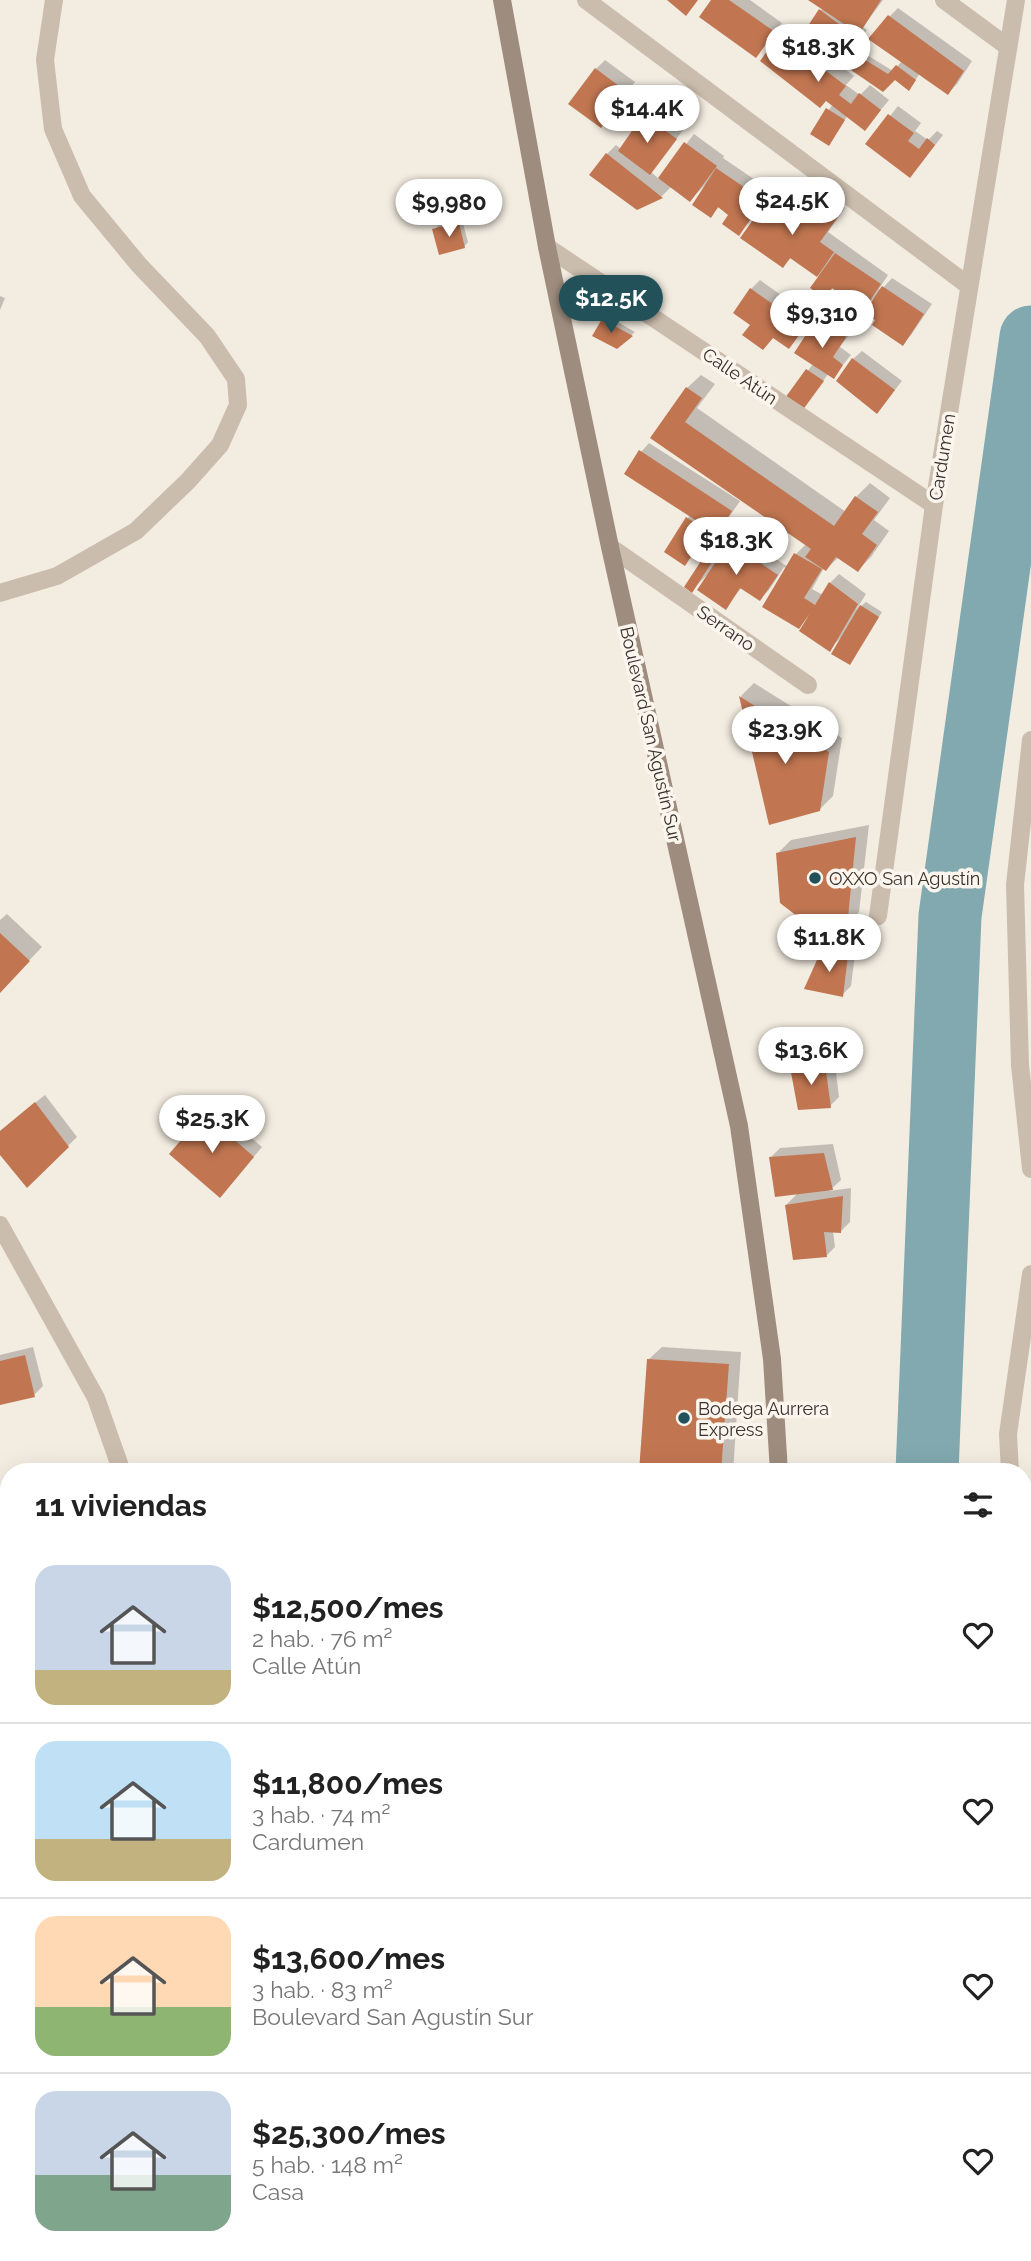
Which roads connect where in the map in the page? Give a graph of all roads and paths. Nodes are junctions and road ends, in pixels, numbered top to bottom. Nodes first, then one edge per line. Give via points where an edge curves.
1 (54, 0) edge
2 (502, 0) edge
3 (586, 0) edge
4 (944, 0) edge
5 (1016, 0) edge
6 (1008, 47) junction
7 (547, 247) junction
8 (969, 286) junction
9 (934, 505) junction
10 (610, 547) junction
11 (0, 593) edge
12 (808, 685) dead end
13 (1031, 740) edge
14 (878, 916) dead end
15 (1031, 1169) edge
16 (0, 1225) edge
17 (1031, 1274) edge
18 (119, 1463) edge
19 (778, 1463) edge
20 (1010, 1463) edge

1 - 11 street via 45,60 53,128 82,196 207,336 236,379 237,405 220,445 136,531 57,576
2 - 7 main road, Boulevard San Agustín Sur
3 - 8 street
4 - 6 street
5 - 6 street, Cardumen
6 - 8 street, Cardumen
7 - 9 street, Calle Atún
7 - 10 main road, Boulevard San Agustín Sur
8 - 9 street, Cardumen
9 - 14 street, Cardumen
10 - 12 street, Serrano
10 - 19 main road, Boulevard San Agustín Sur via 738,1126 772,1359
13 - 15 street via 1015,885 1020,1065
16 - 18 street via 96,1398
17 - 20 street via 1008,1434

